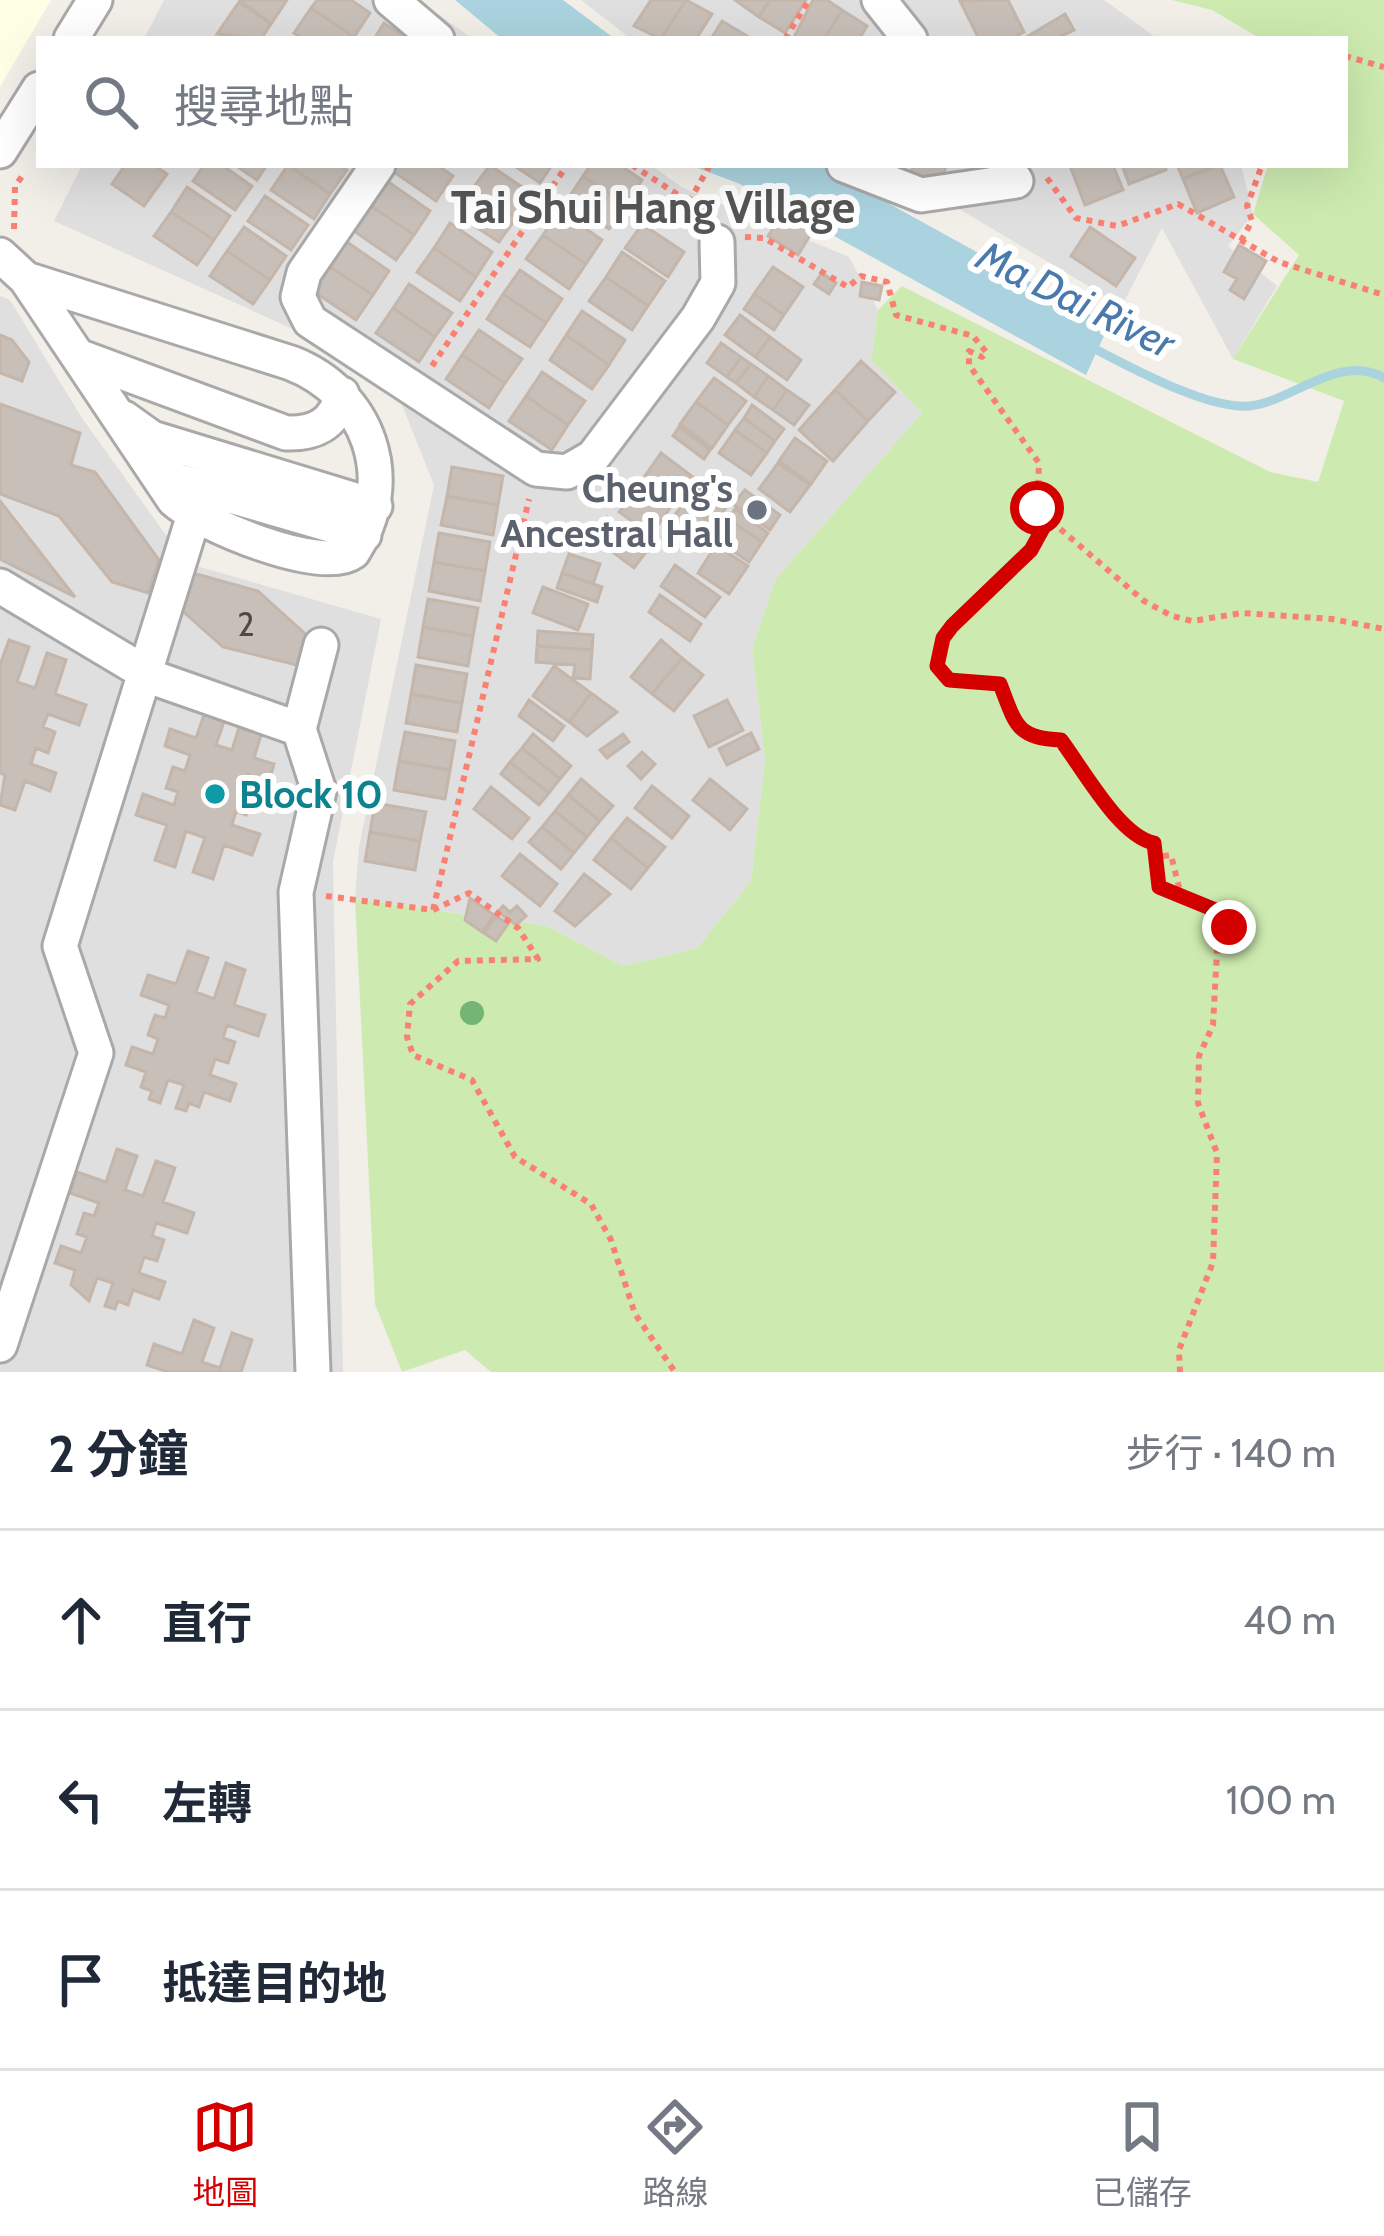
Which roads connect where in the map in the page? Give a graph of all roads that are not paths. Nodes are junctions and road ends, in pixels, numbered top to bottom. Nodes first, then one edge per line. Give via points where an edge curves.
1 (392, 0) edge
2 (879, 0) edge
3 (434, 36) edge
4 (908, 36) edge
5 (36, 94) edge
6 (0, 151) edge
7 (376, 168) edge
8 (852, 168) edge
9 (1020, 170) edge
10 (733, 241) road end
11 (8, 244) edge
12 (26, 279) junction
13 (77, 356) junction
14 (342, 394) junction
15 (111, 407) junction
16 (148, 462) junction
17 (193, 518) junction
18 (370, 520) junction
19 (0, 586) edge
20 (321, 645) dead end
21 (143, 671) junction
22 (299, 729) junction
23 (0, 1345) edge
24 (313, 1372) edge

1 - 3 street
2 - 4 street
5 - 6 street
7 - 10 street via 304,273 298,297 310,321 536,469 567,472 593,457 698,318
8 - 9 street via 922,196
11 - 12 street
12 - 13 street
12 - 14 street via 291,363
13 - 14 street via 286,434 311,434 337,413
13 - 15 street
14 - 18 street via 373,449
15 - 16 street
15 - 18 street via 152,438
16 - 17 street
16 - 18 street via 176,480
17 - 18 street via 319,559 346,557
17 - 21 street
19 - 21 street
20 - 22 street
21 - 22 street
21 - 23 street via 60,946 96,1053
22 - 24 street via 319,791 296,892

